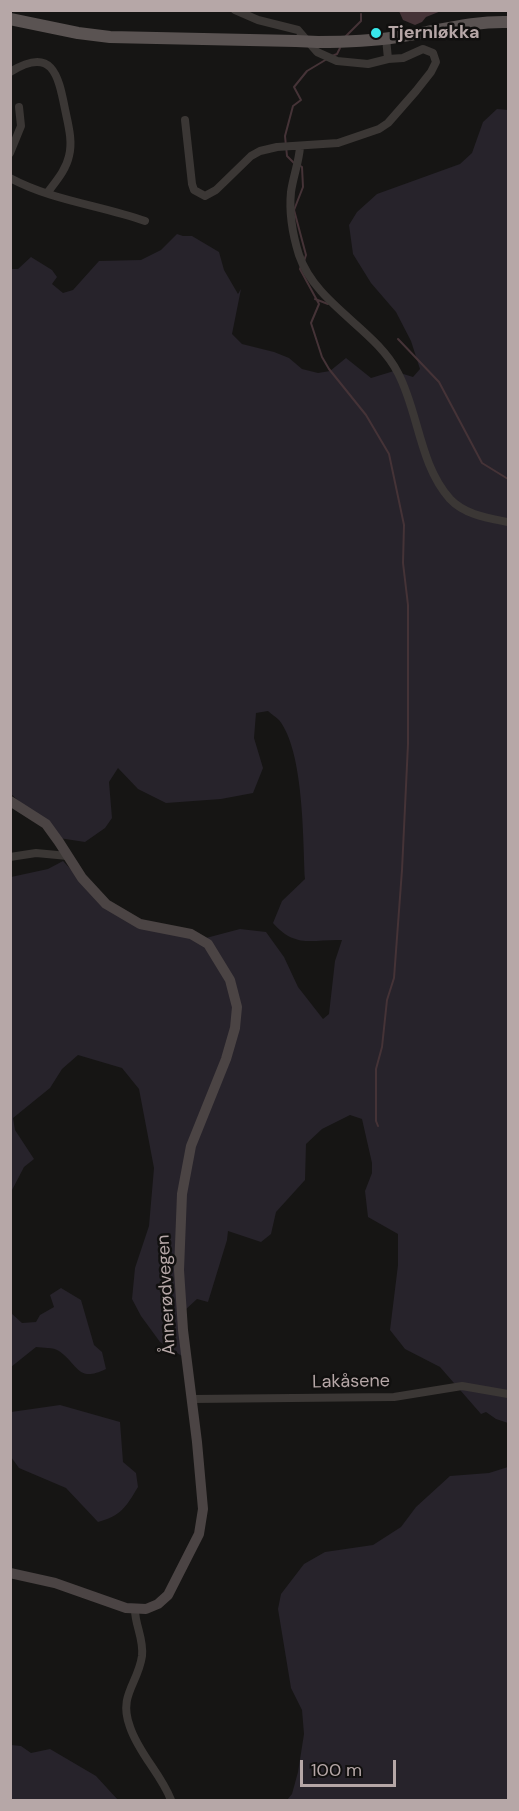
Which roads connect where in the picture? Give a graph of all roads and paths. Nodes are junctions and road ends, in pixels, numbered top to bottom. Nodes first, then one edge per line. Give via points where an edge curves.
1 (236, 10) edge
2 (10, 19) edge
3 (508, 22) edge
4 (386, 38) junction
5 (388, 59) junction
6 (10, 72) edge
7 (19, 107) dead end
8 (184, 120) dead end
9 (300, 147) junction
10 (10, 153) edge
11 (10, 178) edge
12 (48, 192) junction
13 (145, 221) dead end
14 (508, 522) edge
15 (10, 801) edge
16 (68, 856) junction
17 (10, 857) edge
18 (508, 1394) edge
19 (192, 1399) junction
20 (10, 1573) edge
21 (135, 1610) junction
22 (171, 1800) edge

1 - 5 street via 298,30 317,52 337,61 369,64
2 - 4 main road, bridge via 110,37 318,42
3 - 4 main road
4 - 5 street
5 - 9 street via 403,58 423,49 433,54 436,62 432,72 388,123 338,143
6 - 12 street via 27,62 41,62 57,76 70,151
7 - 10 street via 21,126
8 - 9 street via 192,184 201,195 216,190 260,151
9 - 14 street via 291,192 293,230 303,266 311,280 398,372 432,469 449,498 473,514
11 - 12 street
12 - 13 street
15 - 16 main road, Ånnerødvegen via 46,824
16 - 17 street via 36,853
16 - 19 main road, Ånnerødvegen via 94,893 126,918 203,939 226,972 236,999 231,1044 194,1136 182,1194 179,1270
18 - 19 street, Lakåsene via 462,1386 394,1397
19 - 21 main road, Ånnerødvegen via 203,1509 199,1534 168,1595 152,1607
20 - 21 main road via 55,1583
21 - 22 street via 142,1653 127,1697 127,1715 132,1734

